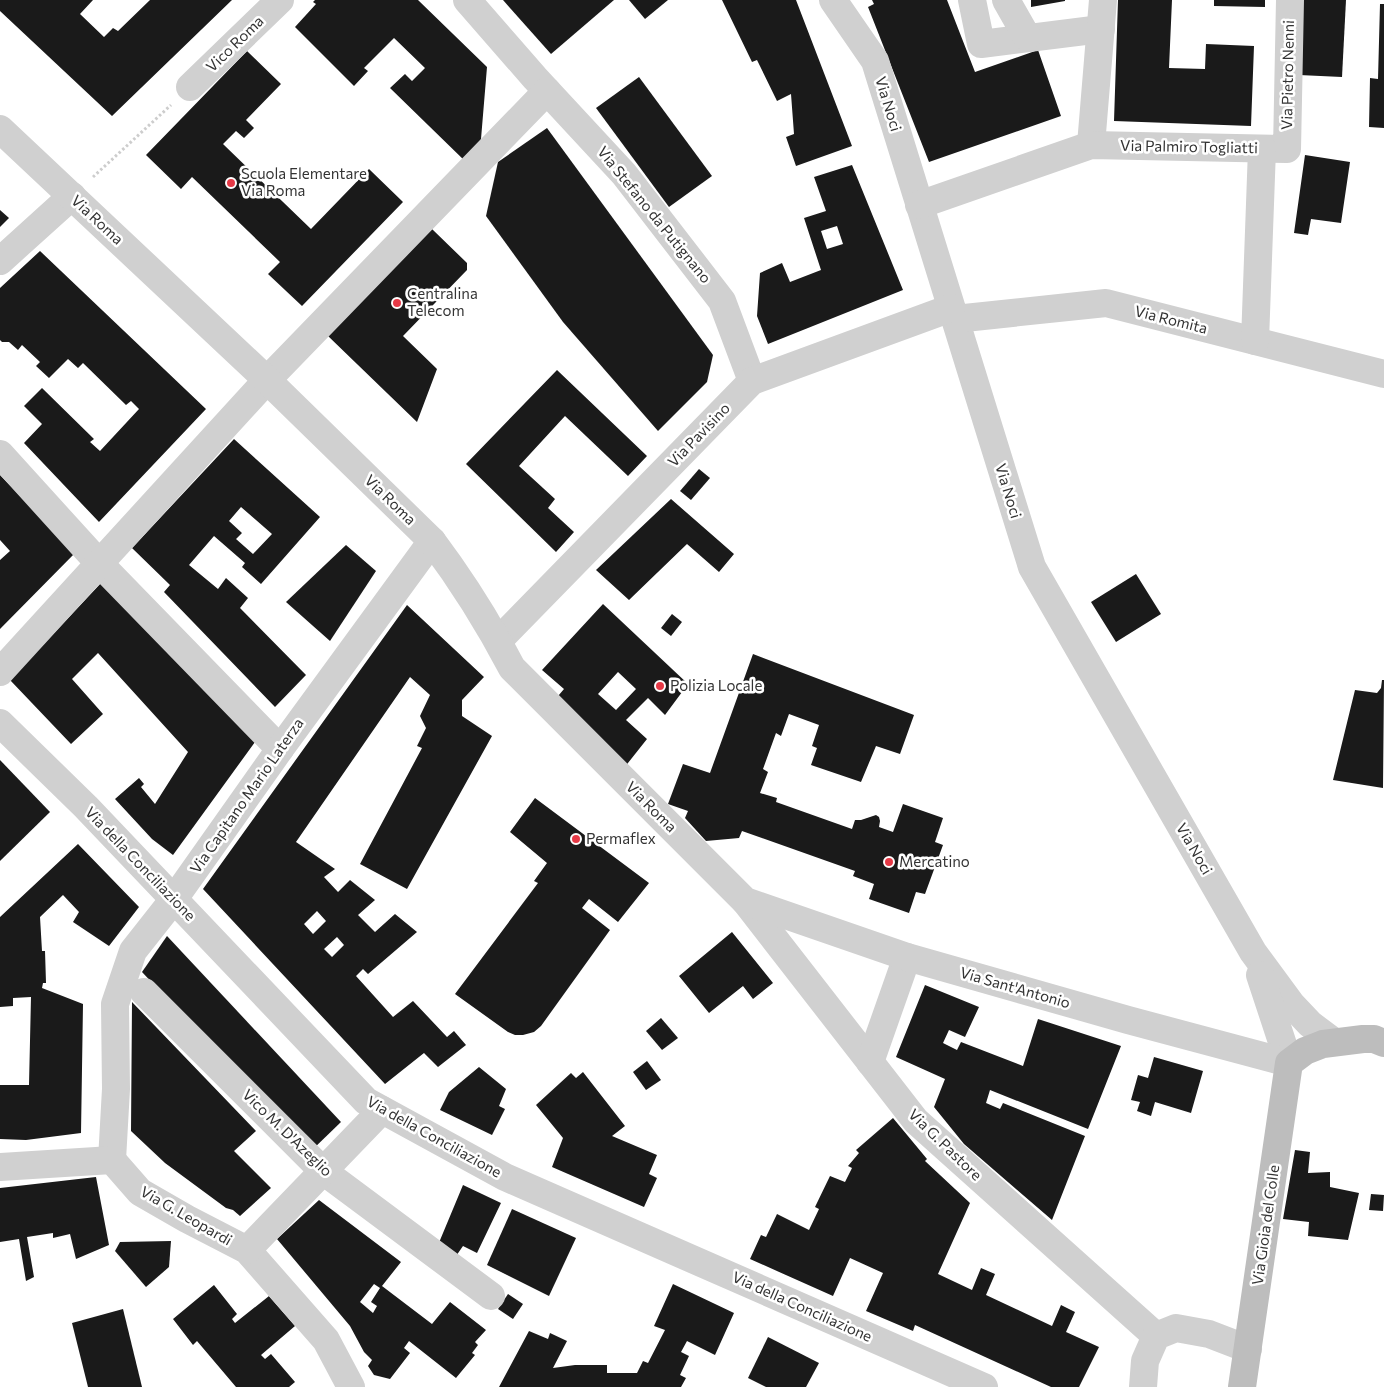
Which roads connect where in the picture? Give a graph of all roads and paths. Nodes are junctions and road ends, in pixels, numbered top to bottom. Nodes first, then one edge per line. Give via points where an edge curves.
1 (280, 0) edge
2 (467, 0) edge
3 (833, 0) edge
4 (972, 0) edge
5 (1006, 0) edge
6 (1103, 0) edge
7 (1290, 0) edge
8 (1101, 29) junction
9 (1027, 37) junction
10 (190, 87) joint
11 (547, 91) junction
12 (0, 129) edge
13 (1091, 145) junction
14 (1275, 149) junction
15 (72, 196) junction
16 (919, 205) junction
17 (0, 261) edge
18 (953, 313) junction
19 (1256, 341) junction
20 (1384, 374) edge
21 (267, 380) junction
22 (752, 381) junction
23 (0, 454) edge
24 (432, 541) junction
25 (100, 562) junction
26 (498, 641) junction
27 (0, 672) edge
28 (0, 723) edge
29 (280, 749) junction
30 (174, 899) junction
31 (745, 901) junction
32 (1253, 952) junction
33 (907, 957) junction
34 (144, 992) dead end
35 (1377, 1036) edge
36 (1334, 1042) junction
37 (870, 1062) junction
38 (1289, 1063) junction
39 (382, 1110) junction
40 (112, 1160) junction
41 (0, 1168) edge
42 (323, 1171) junction
43 (247, 1250) junction
44 (491, 1296) dead end
45 (1156, 1336) junction
46 (1248, 1349) junction
47 (351, 1387) edge
48 (984, 1387) edge
49 (1143, 1387) edge
50 (1242, 1387) edge

1 - 10 street, Vico Roma
2 - 11 street, Via Stefano da Putignano
3 - 16 street, Via Noci via 875,61
4 - 9 street via 981,44
5 - 9 street
6 - 8 street
7 - 14 street, Via Pietro Nenni
8 - 9 street
8 - 13 street
10 - 15 path
11 - 21 street
11 - 22 street, Via Stefano da Putignano via 624,174 722,300
12 - 15 street, Via Roma
13 - 14 street, Via Palmiro Togliatti
13 - 16 street, Via Palmiro Togliatti
14 - 19 street, Via Pietro Nenni
15 - 17 street
15 - 21 street, Via Roma
16 - 18 street, Via Noci
18 - 19 street, Via Romita via 1106,303
18 - 22 street, Via Pavisino
18 - 32 street, Via Noci via 1032,566
19 - 20 street, Via Romita
21 - 24 street, Via Roma
21 - 25 street
22 - 26 street, Via Pavisino
23 - 25 street
24 - 26 street, Via Roma
24 - 29 street, Via Capitano Mario Laterza
25 - 27 street
25 - 29 street
26 - 31 street, Via Roma via 512,668
28 - 30 street, Via della Conciliazione
29 - 30 street, Via Capitano Mario Laterza
30 - 39 street, Via della Conciliazione via 366,1101
30 - 40 street, Via Capitano Mario Laterza via 132,951 115,1004 116,1089
31 - 33 street, Via Sant'Antonio
31 - 37 street, Via G. Pastore
32 - 36 street, Via Noci via 1292,1005
32 - 38 street, Via Noci
33 - 37 street
33 - 38 street, Via Sant'Antonio
34 - 42 street, Vico M. D'Azeglio
35 - 36 main road
36 - 38 main road via 1305,1051
37 - 45 street, Via G. Pastore via 916,1121
38 - 46 main road, Via Gioia del Colle
39 - 42 street, Via G. Leopardi
39 - 48 street, Via della Conciliazione via 505,1177
40 - 41 street
40 - 43 street, Via G. Leopardi via 140,1192
42 - 43 street, Via G. Leopardi
42 - 44 street, Vico M. D'Azeglio
43 - 47 street via 326,1340
45 - 46 street via 1176,1328 1209,1334
45 - 49 street via 1145,1361
46 - 50 main road, Via Gioia del Colle

